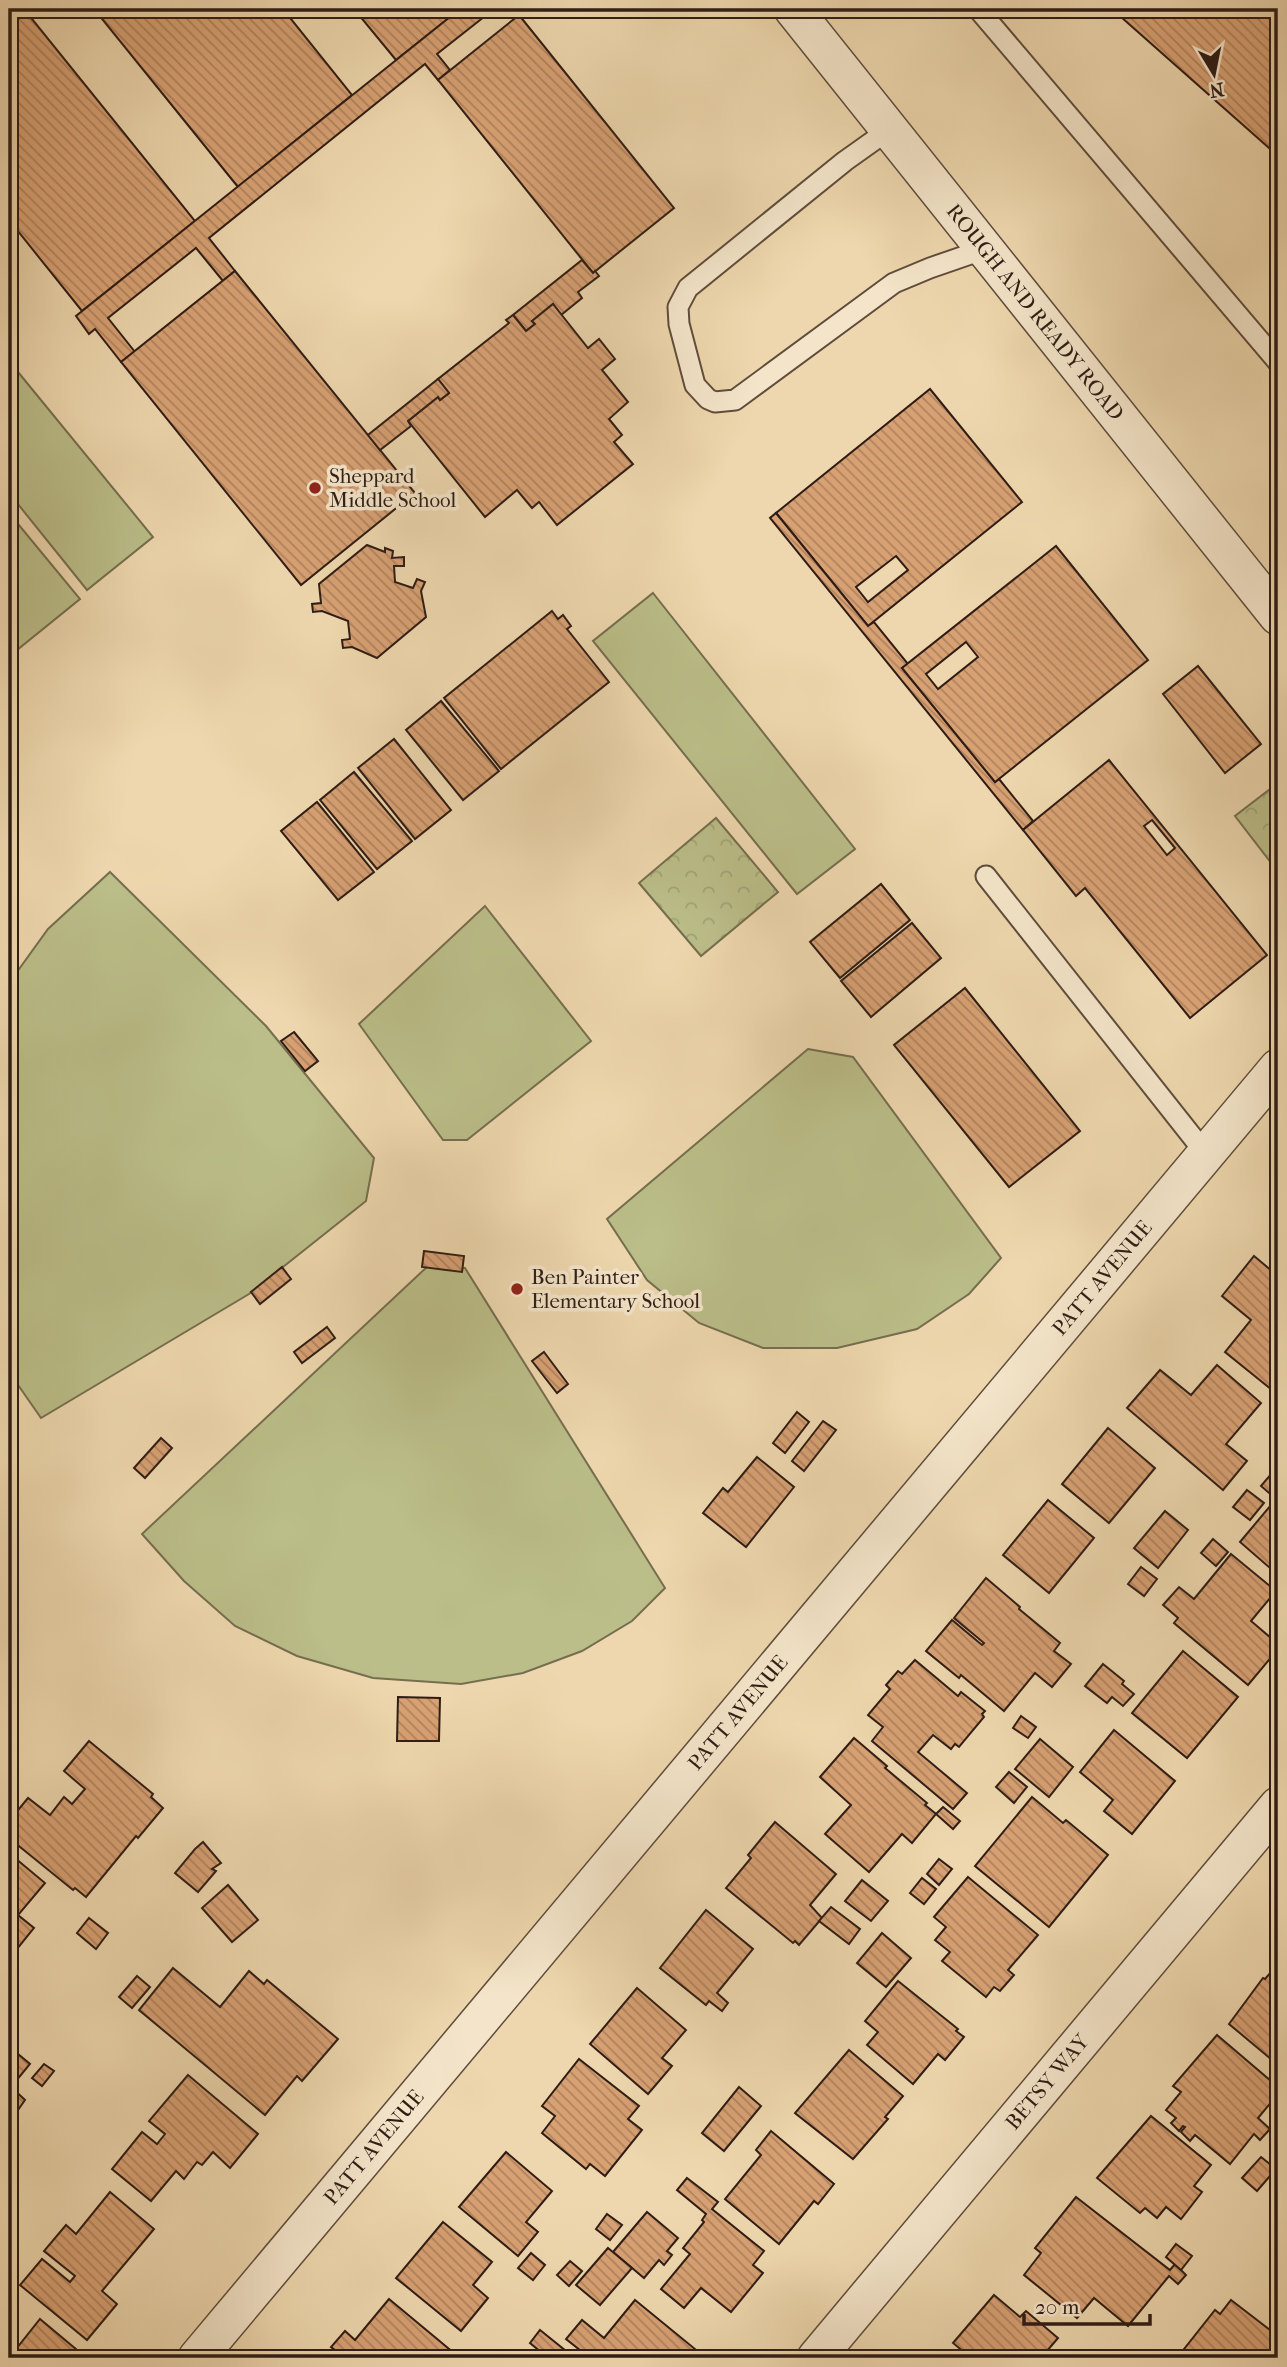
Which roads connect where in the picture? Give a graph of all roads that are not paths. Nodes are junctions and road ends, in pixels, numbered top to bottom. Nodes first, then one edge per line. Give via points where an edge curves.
1 (793, 9) edge
2 (978, 9) edge
3 (890, 129) junction
4 (985, 250) junction
5 (1278, 362) edge
6 (1278, 616) edge
7 (986, 876) dead end
8 (1278, 1068) edge
9 (1206, 1154) junction
10 (1278, 1806) edge
11 (197, 2358) edge
12 (816, 2358) edge

1 - 3 street, ROUGH AND READY ROAD
2 - 5 lane
3 - 4 street, ROUGH AND READY ROAD
3 - 4 lane via 688,288 678,307 695,386 715,402 735,400 894,283
4 - 6 street, ROUGH AND READY ROAD
7 - 9 lane
8 - 9 street, PATT AVENUE
9 - 11 street, PATT AVENUE
10 - 12 street, BETSY WAY

